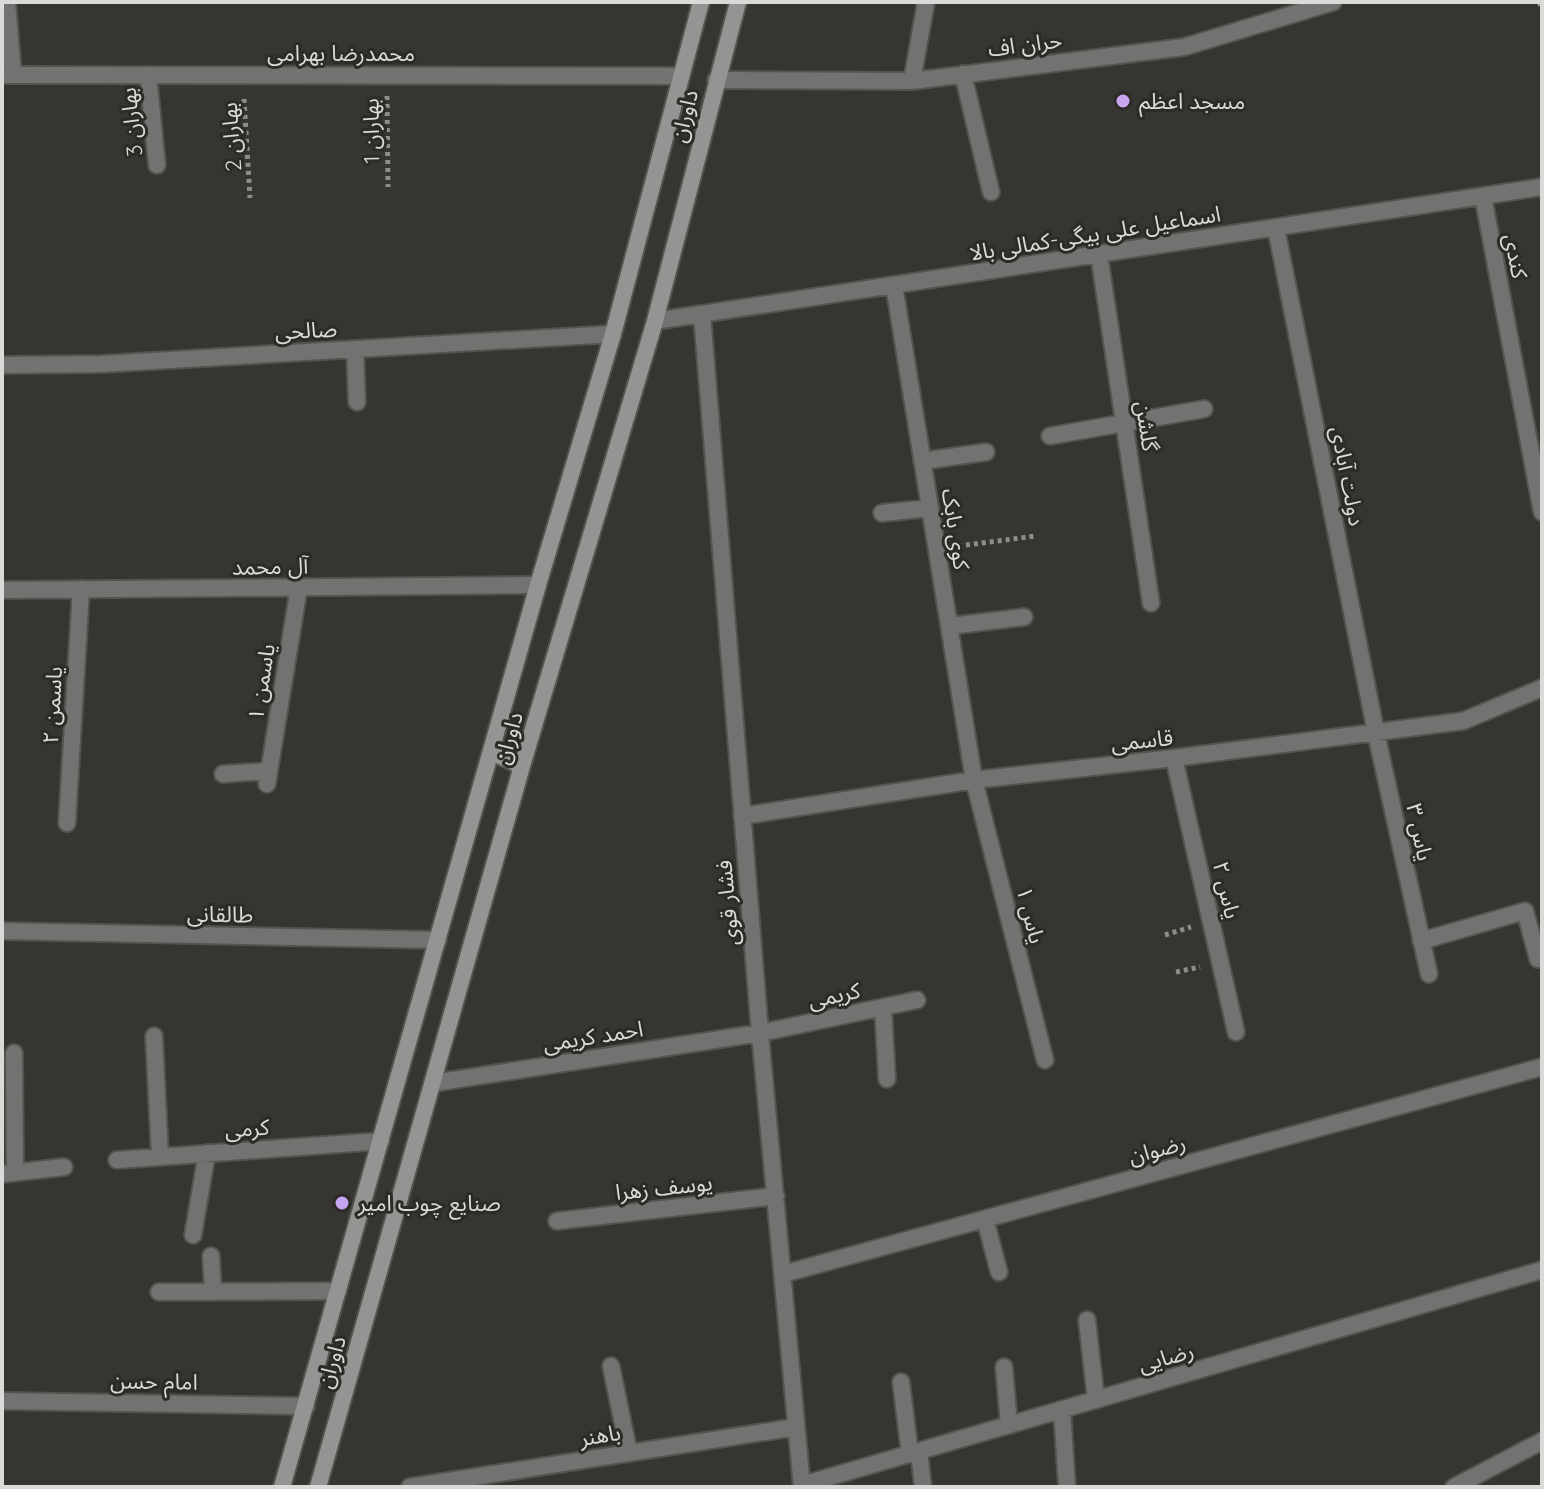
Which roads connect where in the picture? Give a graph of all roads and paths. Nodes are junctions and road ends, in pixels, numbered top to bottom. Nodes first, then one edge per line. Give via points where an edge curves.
1 (7, 2) edge
2 (701, 2) edge
3 (738, 2) edge
4 (926, 2) edge
5 (1333, 2) edge
6 (1539, 2) edge
7 (1542, 9) edge
8 (8, 74) edge
9 (963, 74) junction
10 (148, 75) junction
11 (243, 75) junction
12 (386, 75) junction
13 (680, 76) junction
14 (716, 80) junction
15 (912, 81) junction
16 (157, 165) dead end
17 (388, 187) dead end
18 (1542, 187) edge
19 (991, 192) dead end
20 (1483, 196) junction
21 (250, 198) dead end
22 (1276, 228) junction
23 (1099, 254) junction
24 (894, 285) junction
25 (702, 314) junction
26 (655, 321) junction
27 (613, 334) junction
28 (355, 349) junction
29 (2, 365) edge
30 (357, 402) dead end
31 (1204, 409) dead end
32 (1124, 423) junction
33 (1050, 436) dead end
34 (986, 452) dead end
35 (922, 461) junction
36 (930, 508) junction
37 (1542, 512) edge
38 (882, 513) dead end
39 (1036, 536) dead end
40 (937, 549) junction
41 (538, 585) junction
42 (299, 587) junction
43 (81, 589) junction
44 (2, 590) edge
45 (1151, 603) dead end
46 (1024, 617) dead end
47 (950, 626) junction
48 (1542, 688) edge
49 (1376, 733) junction
50 (491, 752) junction
51 (1174, 758) junction
52 (522, 766) junction
53 (223, 774) dead end
54 (974, 780) junction
55 (742, 816) junction
56 (67, 823) dead end
57 (2, 931) edge
58 (438, 940) junction
59 (1421, 941) junction
60 (1538, 959) dead end
61 (1429, 974) dead end
62 (917, 1000) dead end
63 (883, 1007) junction
64 (1236, 1032) dead end
65 (760, 1033) junction
66 (154, 1036) dead end
67 (14, 1053) dead end
68 (1045, 1060) dead end
69 (1542, 1067) edge
70 (887, 1079) dead end
71 (433, 1083) junction
72 (381, 1141) junction
73 (207, 1153) junction
74 (160, 1157) junction
75 (117, 1160) dead end
76 (64, 1167) dead end
77 (9, 1173) edge
78 (776, 1196) junction
79 (985, 1219) junction
80 (557, 1221) dead end
81 (193, 1235) dead end
82 (211, 1256) dead end
83 (1542, 1270) edge
84 (999, 1272) dead end
85 (783, 1274) junction
86 (338, 1291) junction
87 (159, 1292) dead end
88 (213, 1292) junction
89 (1087, 1320) dead end
90 (611, 1366) dead end
91 (1004, 1367) dead end
92 (901, 1382) dead end
93 (1096, 1400) junction
94 (2, 1401) edge
95 (306, 1406) junction
96 (1062, 1410) junction
97 (1009, 1425) junction
98 (796, 1427) junction
99 (1542, 1441) edge
100 (915, 1452) junction
101 (629, 1453) junction
102 (802, 1486) edge
103 (282, 1487) edge
104 (318, 1487) edge
105 (410, 1487) edge
106 (923, 1487) edge
107 (1067, 1487) edge
108 (1454, 1487) edge

1 - 8 street
2 - 13 main road, داوران
3 - 14 main road, داوران
4 - 15 street
5 - 9 street, حران اف via 1184,47
6 - 7 path
8 - 10 street, محمدرضا بهرامی
9 - 15 street, حران اف
9 - 19 street
10 - 11 street, محمدرضا بهرامی
10 - 16 street, بهاران 3
11 - 12 street, محمدرضا بهرامی
11 - 21 path, بهاران 2
12 - 13 street, محمدرضا بهرامی
12 - 17 path, بهاران 1
13 - 27 main road, داوران
14 - 15 street, حران اف
14 - 26 main road, داوران
18 - 20 street, اسماعیل علی بیگی-کمالی بالا
20 - 22 street, اسماعیل علی بیگی-کمالی بالا
20 - 37 street, کندی
22 - 23 street, اسماعیل علی بیگی-کمالی بالا
22 - 49 street, دولت آبادی
23 - 24 street, اسماعیل علی بیگی-کمالی بالا
23 - 32 street, گلشن
24 - 25 street, اسماعیل علی بیگی-کمالی بالا
24 - 35 street, کوی بابک
25 - 26 street, اسماعیل علی بیگی-کمالی بالا
25 - 55 street, فشار قوی
26 - 52 main road, داوران
27 - 28 street, صالحی
27 - 41 main road, داوران
28 - 29 street, صالحی
28 - 30 street
31 - 32 street
32 - 33 street
32 - 45 street, گلشن
34 - 35 street
35 - 36 street, کوی بابک
36 - 38 street
36 - 40 street, کوی بابک
39 - 40 path
40 - 47 street, کوی بابک
41 - 42 street, آل محمد
41 - 50 main road, داوران
42 - 43 street, آل محمد
42 - 53 street, یاسمن ۱ via 268,777
43 - 44 street, آل محمد
43 - 56 street, یاسمن ۲
46 - 47 street
47 - 54 street, کوی بابک
48 - 49 street, قاسمی via 1463,721
49 - 51 street, قاسمی
49 - 59 street, یاس ۳
50 - 52 main road
50 - 58 main road, داوران
51 - 54 street, قاسمی
51 - 64 street, یاس ۲
52 - 71 main road, داوران
54 - 55 street, قاسمی
54 - 68 street, یاس ۱
55 - 65 street, فشار قوی
57 - 58 street, طالقانی
58 - 72 main road, داوران
59 - 60 street via 1525,911
59 - 61 street, یاس ۳
62 - 63 street, کریمی
63 - 65 street, کریمی
63 - 70 street
65 - 71 street, احمد کریمی
65 - 78 street, فشار قوی
66 - 74 street
67 - 77 street
69 - 79 street, رضوان
71 - 104 main road, داوران
72 - 73 street, کرمی
72 - 86 main road, داوران
73 - 74 street, کرمی
73 - 81 street
74 - 75 street, کرمی
76 - 77 street
78 - 80 street, یوسف زهرا
78 - 85 street, فشار قوی
79 - 84 street
79 - 85 street, رضوان
82 - 88 street
83 - 93 street, رضایی
85 - 98 street, فشار قوی
86 - 88 street
86 - 95 main road, داوران
87 - 88 street
89 - 93 street
90 - 101 street
91 - 97 street
92 - 100 street
93 - 96 street, رضایی
94 - 95 street, امام حسن
95 - 103 main road, داوران
96 - 97 street, رضایی
96 - 107 street
97 - 100 street, رضایی
98 - 101 street, باهنر
98 - 102 street, فشار قوی
99 - 108 street
100 - 102 street, رضایی
100 - 106 street
101 - 105 street, باهنر

